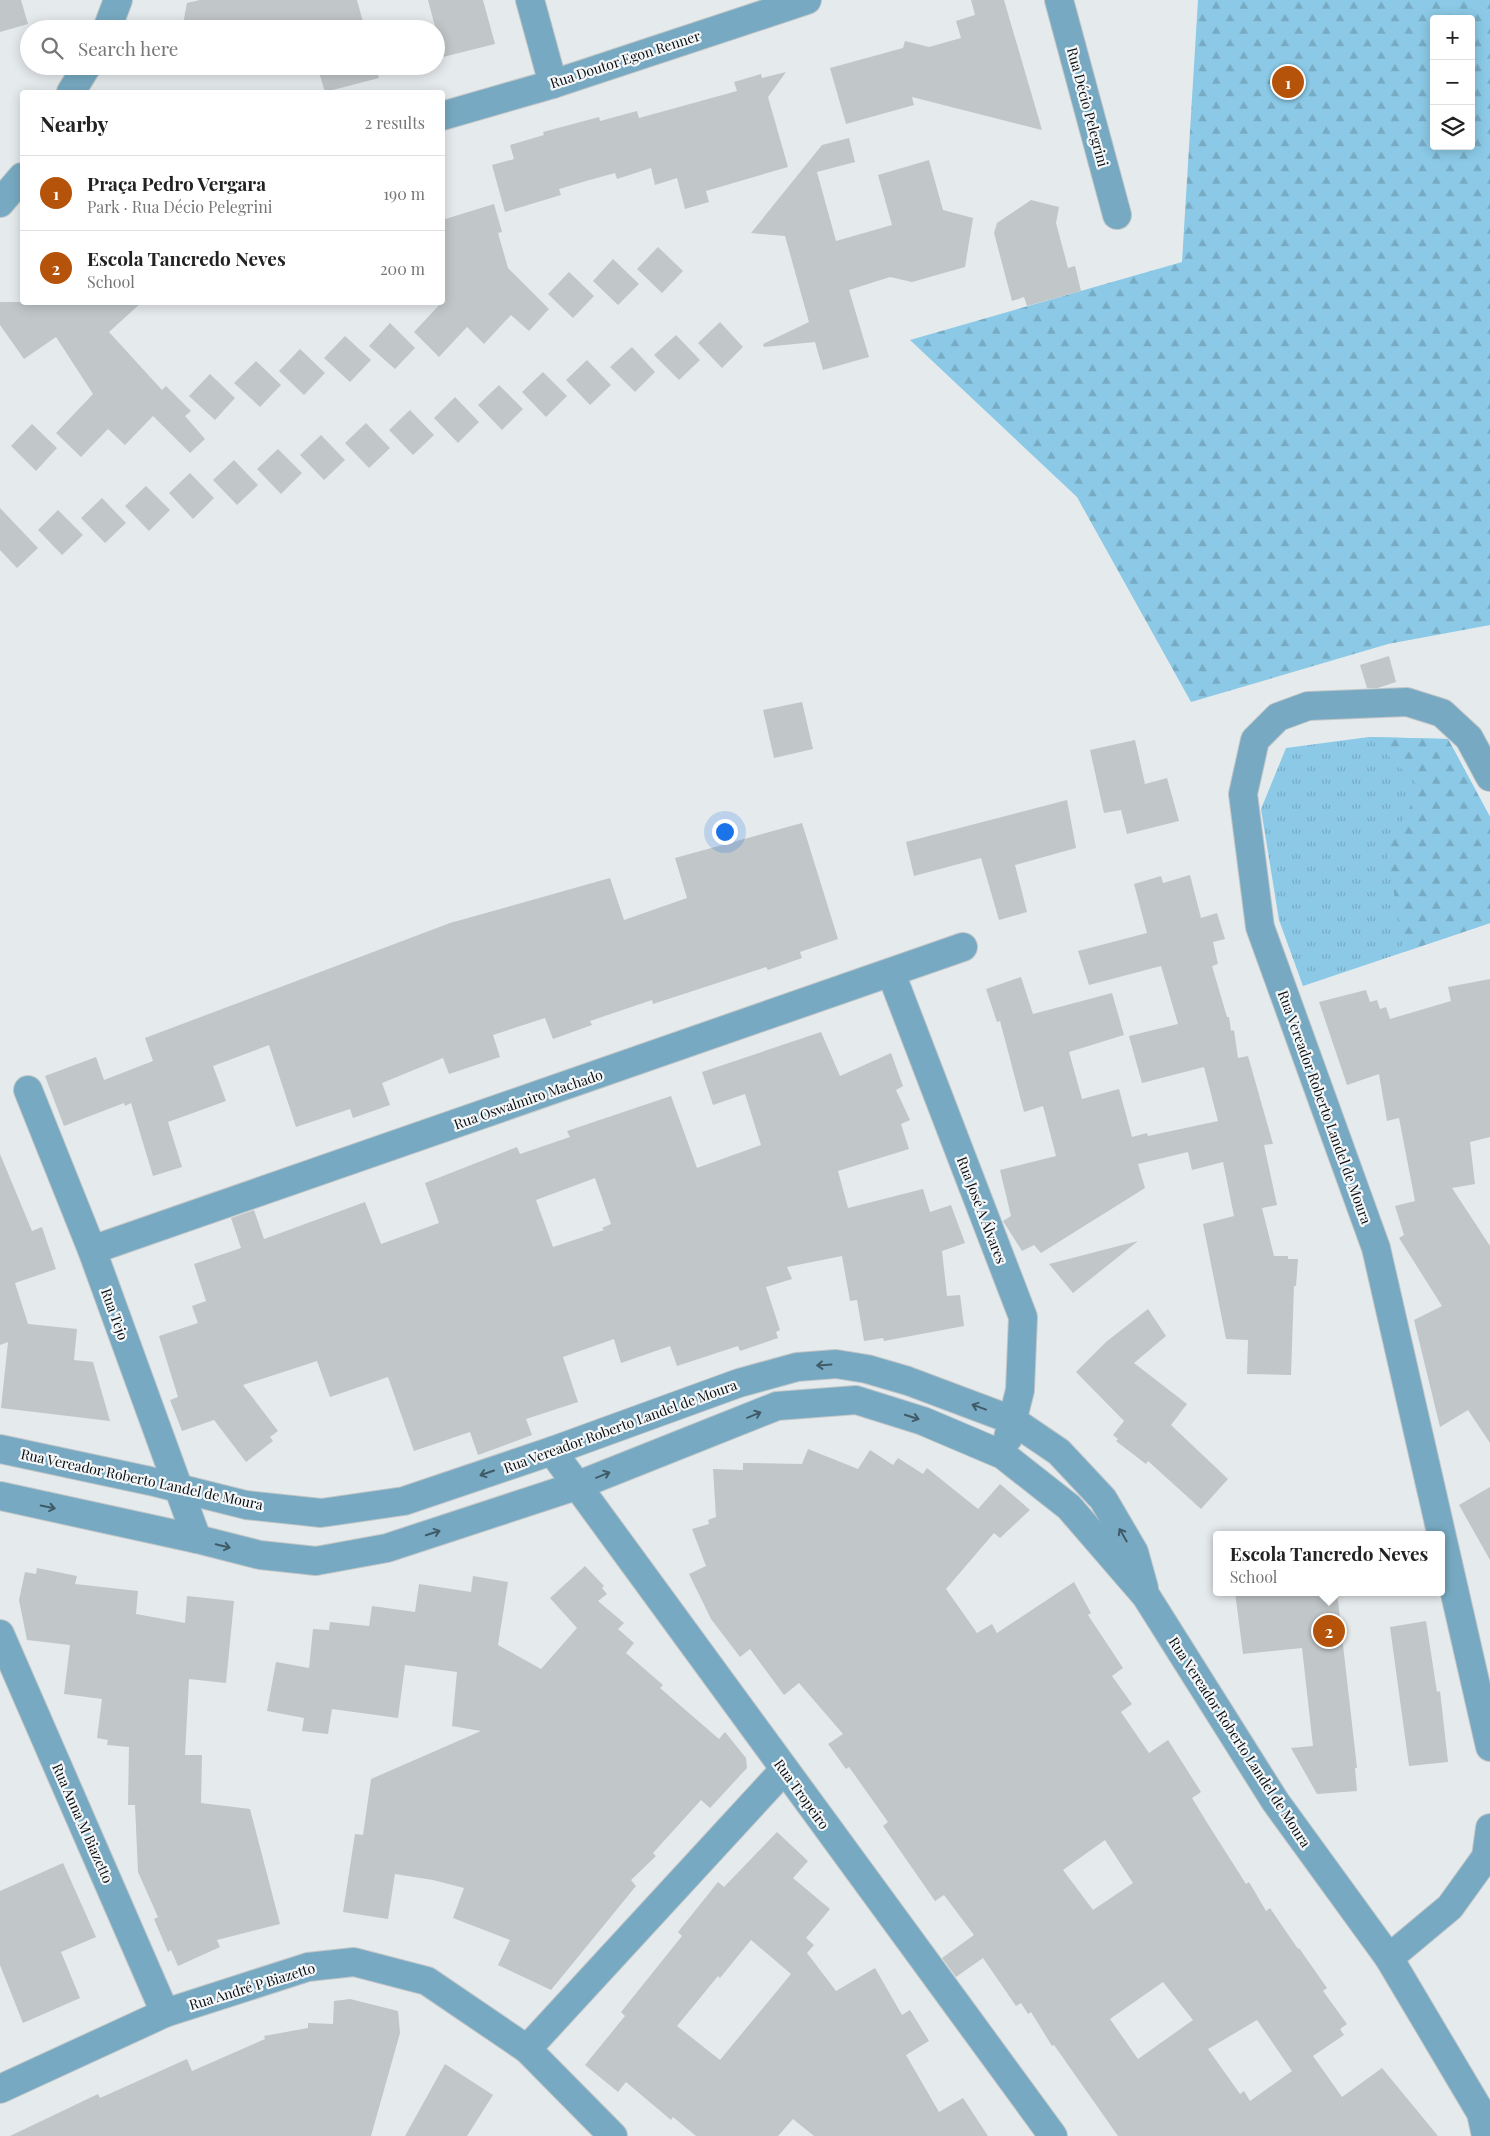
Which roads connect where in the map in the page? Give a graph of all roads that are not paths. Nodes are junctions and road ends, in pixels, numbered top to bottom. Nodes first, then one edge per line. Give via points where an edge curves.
1 (118, 0) edge
2 (530, 0) edge
3 (807, 0) edge
4 (1059, 0) edge
5 (110, 20) edge
6 (81, 75) edge
7 (552, 84) junction
8 (72, 90) edge
9 (445, 115) edge
10 (20, 179) edge
11 (0, 203) edge
12 (1116, 215) dead end
13 (1490, 777) edge
14 (963, 947) dead end
15 (892, 973) junction
16 (28, 1090) dead end
17 (92, 1250) junction
18 (1012, 1420) junction
19 (0, 1449) edge
20 (552, 1451) junction
21 (1003, 1455) junction
22 (576, 1486) junction
23 (178, 1488) junction
24 (0, 1496) edge
25 (1441, 1531) edge
26 (197, 1539) junction
27 (1445, 1549) edge
28 (1146, 1596) junction
29 (0, 1634) edge
30 (1490, 1746) edge
31 (784, 1770) junction
32 (1490, 1828) edge
33 (1389, 1958) junction
34 (165, 2013) junction
35 (527, 2049) junction
36 (0, 2089) edge
37 (613, 2136) edge
38 (1053, 2136) edge
39 (1486, 2136) edge

1 - 5 street
2 - 7 street
3 - 7 street, Rua Doutor Egon Renner
4 - 12 street, Rua Décio Pelegrini
6 - 8 street
7 - 9 street, Rua Doutor Egon Renner
10 - 11 street
13 - 25 street, Rua Vereador Roberto Landel de Moura via 1469,738 1442,713 1407,702 1308,706 1278,717 1255,740 1243,794 1260,927 1376,1248
14 - 15 street, Rua Oswalmiro Machado
15 - 17 street, Rua Oswalmiro Machado
15 - 18 street, Rua José A Álvares via 1023,1317 1020,1390
16 - 17 street, Rua Tejo
17 - 23 street, Rua Tejo
18 -> 20 street, Rua Vereador Roberto Landel de Moura via 900,1378 867,1369 820,1365 796,1367 739,1383
18 - 21 street, Rua José A Álvares
28 -> 18 street, Rua Vereador Roberto Landel de Moura via 1134,1552 1103,1500 1059,1452
19 - 23 street, Rua Vereador Roberto Landel de Moura
20 - 22 street, Rua Tropeiro
20 -> 23 street, Rua Vereador Roberto Landel de Moura via 404,1501 321,1513 246,1505
22 -> 21 street, Rua Vereador Roberto Landel de Moura via 777,1406 856,1400 923,1421
21 - 28 street, Rua Vereador Roberto Landel de Moura via 1069,1507
26 -> 22 street, Rua Vereador Roberto Landel de Moura via 260,1555 316,1560 387,1548
22 - 31 street, Rua Tropeiro
23 - 26 street, Rua Tejo
24 -> 26 street, Rua Vereador Roberto Landel de Moura
27 - 30 street, Rua Vereador Roberto Landel de Moura
28 - 33 street, Rua Vereador Roberto Landel de Moura via 1276,1801
29 - 34 street, Rua Anna M Biazetto
31 - 35 street
31 - 38 street, Rua Tropeiro
32 - 33 street via 1486,1857 1450,1907
33 - 39 street, Rua Vereador Roberto Landel de Moura via 1481,2113
34 - 35 street, Rua André P Biazetto via 308,1967 354,1962 428,1981
34 - 36 street, Rua André P Biazetto
35 - 37 street, Rua André P Biazetto

